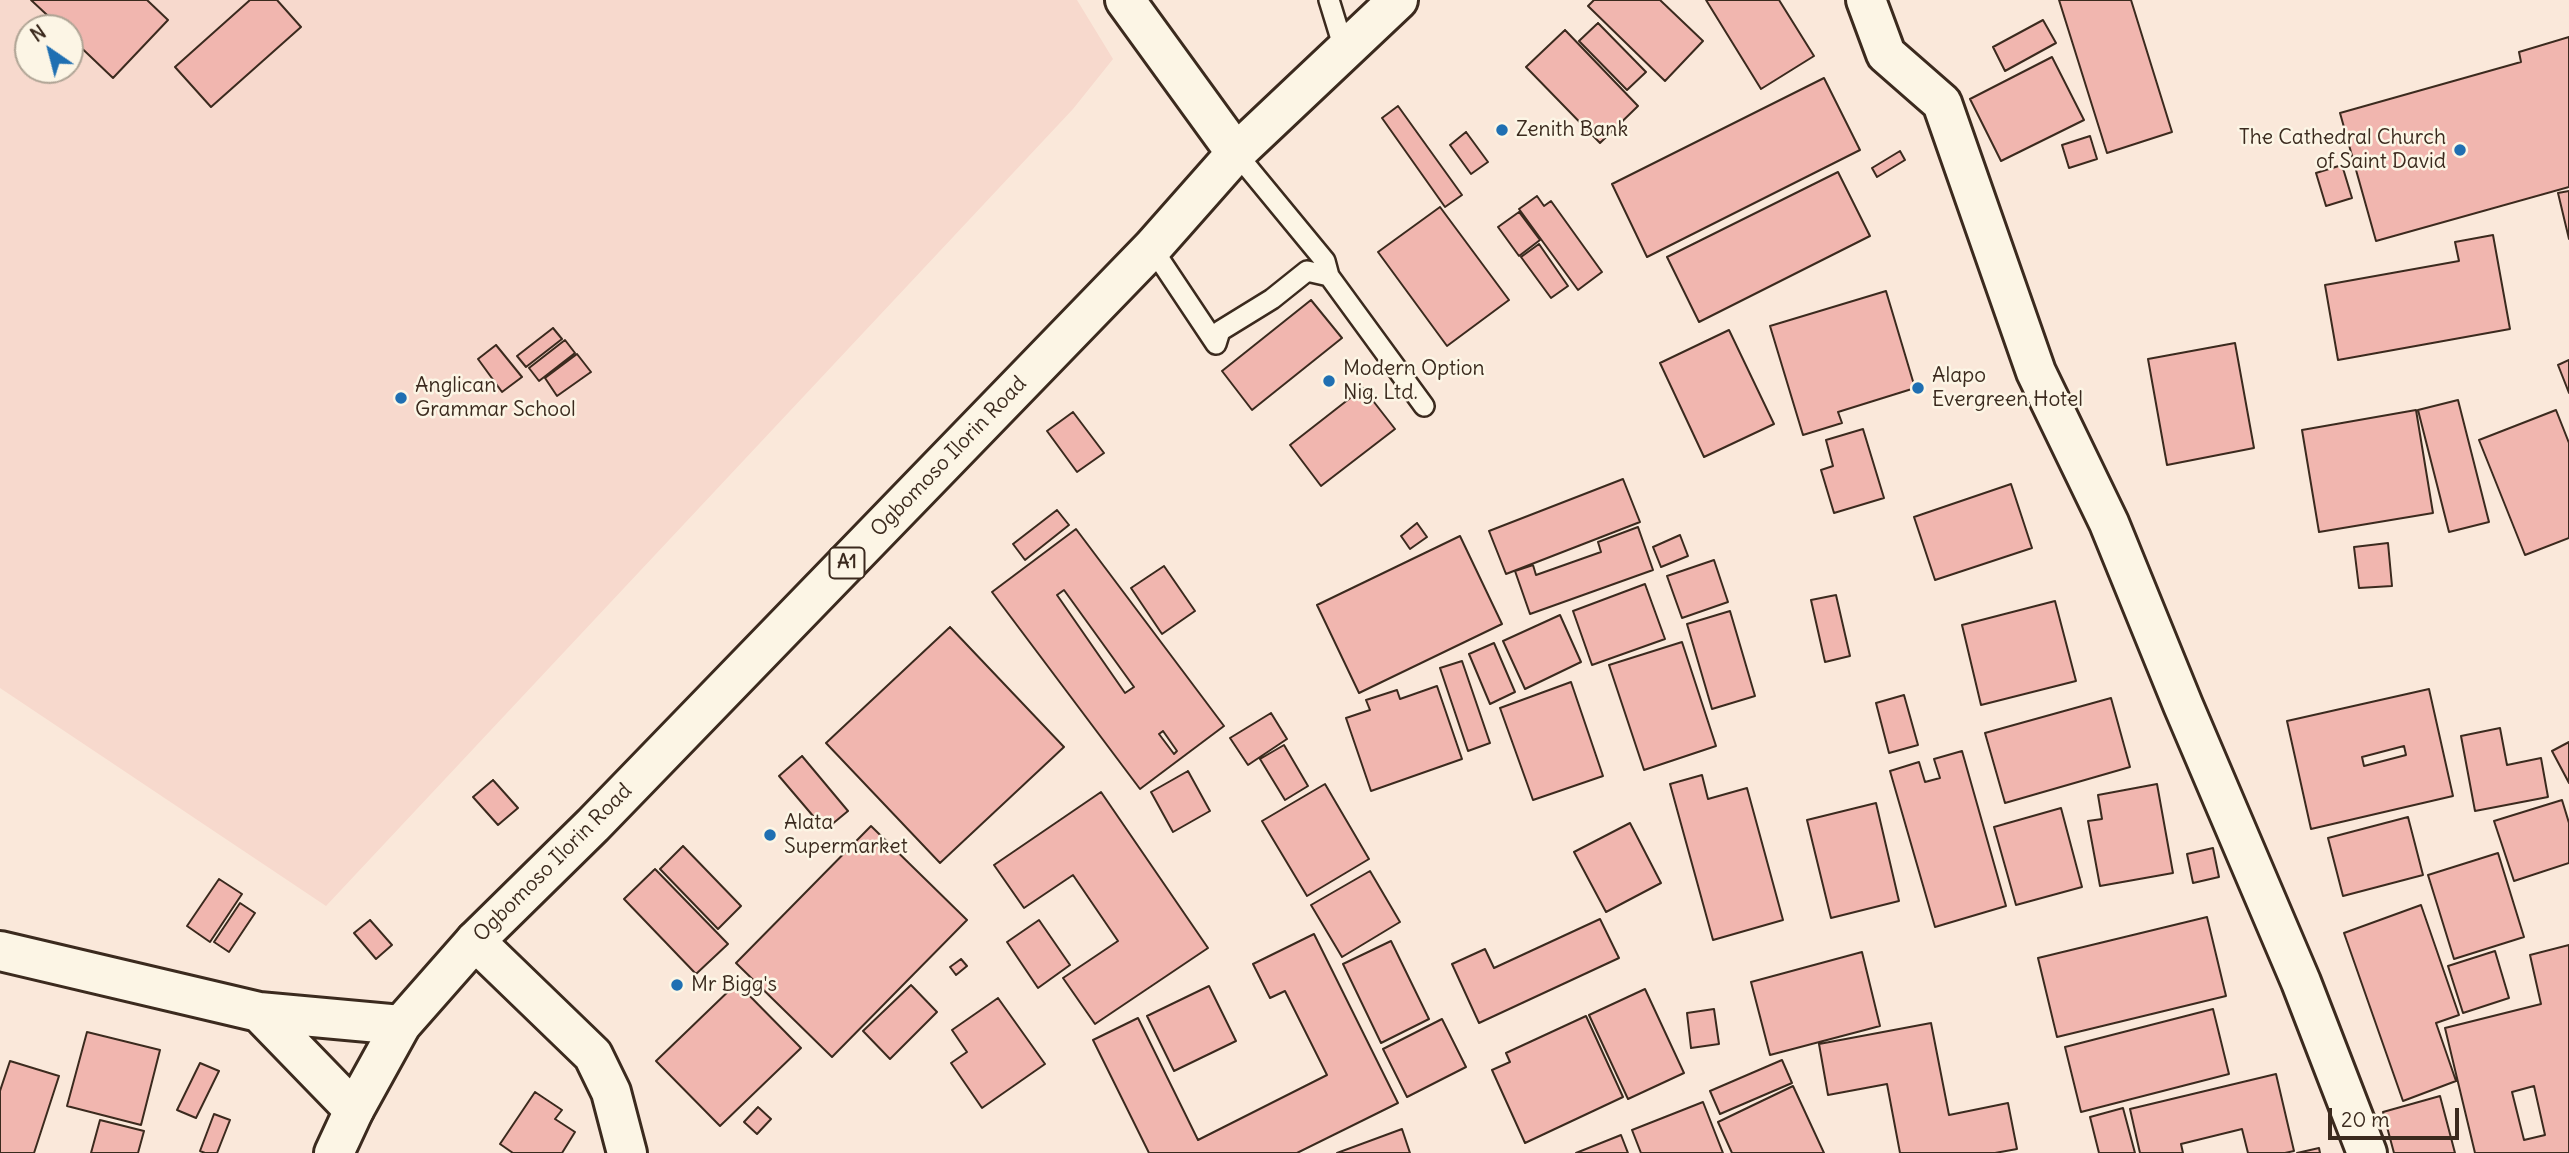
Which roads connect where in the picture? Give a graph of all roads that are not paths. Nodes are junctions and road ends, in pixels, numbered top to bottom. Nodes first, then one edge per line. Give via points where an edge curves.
1 (1125, 0) edge
2 (1329, 0) edge
3 (1398, 0) edge
4 (1866, 0) edge
5 (1345, 52) junction
6 (1236, 153) junction
7 (1152, 248) junction
8 (1329, 276) junction
9 (1424, 406) dead end
10 (475, 941) junction
11 (0, 951) edge
12 (259, 1012) junction
13 (401, 1025) junction
14 (354, 1110) junction
15 (334, 1153) edge
16 (627, 1153) edge
17 (2367, 1153) edge

1 - 6 main road
2 - 5 lane
3 - 5 main road, Ogbomoso Ilorin Road / A1
4 - 17 main road via 1886,54 1941,103 2036,372 2109,523 2301,982
5 - 6 main road, Ogbomoso Ilorin Road / A1
6 - 7 main road, Ogbomoso Ilorin Road / A1
6 - 8 lane via 1325,261
7 - 8 lane via 1216,344 1220,331 1307,271
7 - 10 main road, Ogbomoso Ilorin Road / A1
8 - 9 lane
10 - 13 main road, Ogbomoso Ilorin Road / A1
10 - 16 main road via 593,1055 611,1092
11 - 12 main road
12 - 13 main road
12 - 14 main road
13 - 14 main road, Ogbomoso Ilorin Road / A1
14 - 15 main road, Ogbomoso Ilorin Road / A1

